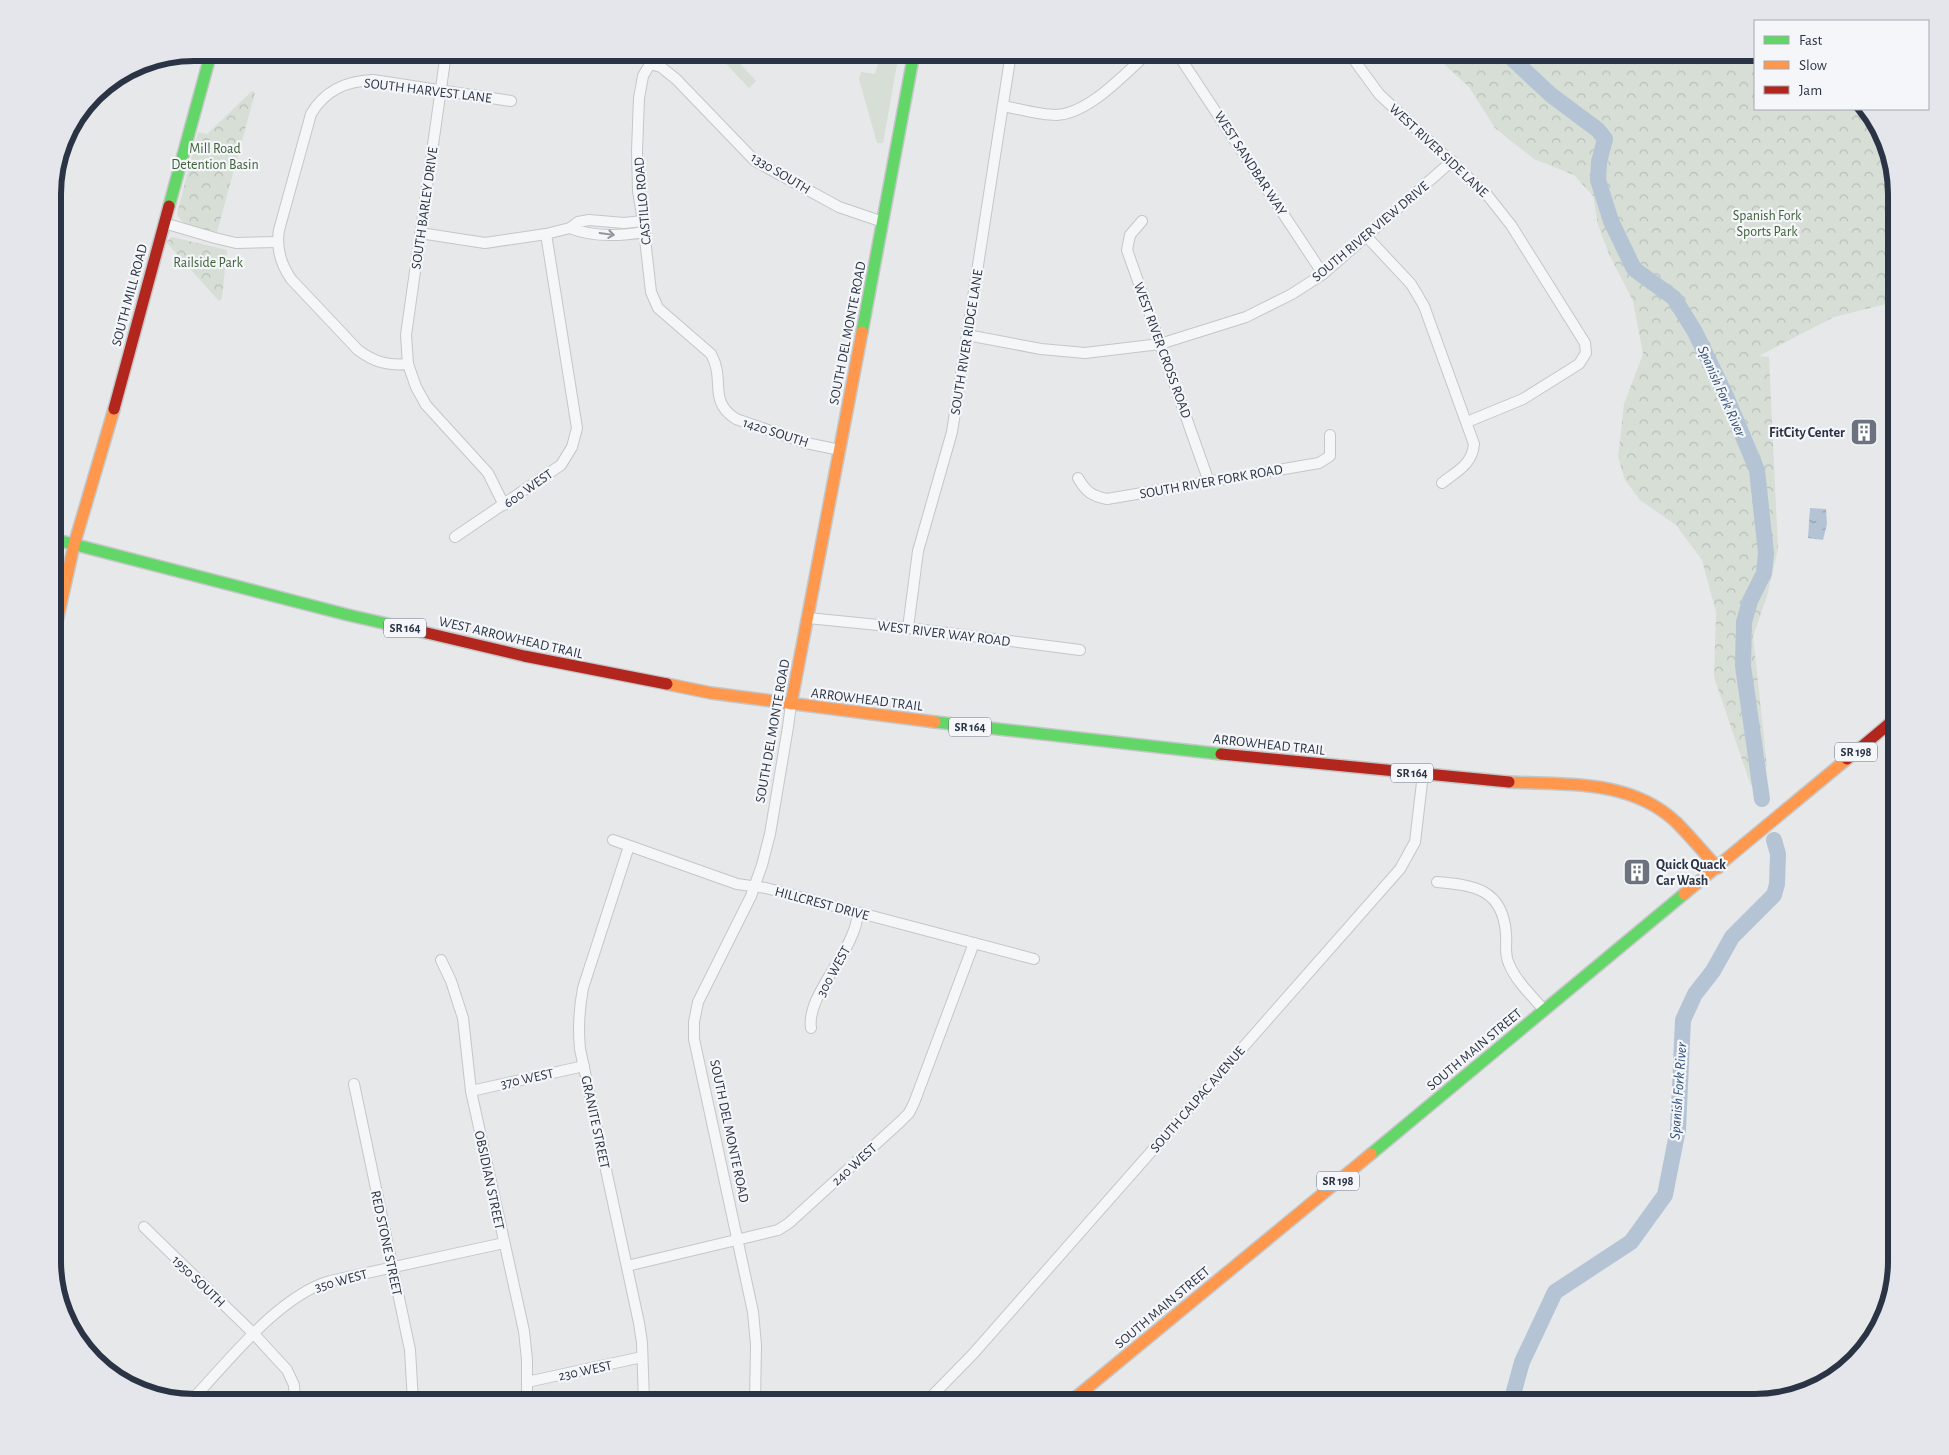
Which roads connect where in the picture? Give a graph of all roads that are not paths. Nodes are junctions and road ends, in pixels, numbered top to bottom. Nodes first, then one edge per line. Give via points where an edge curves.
1 (209, 61) edge
2 (445, 61) edge
3 (912, 61) edge
4 (1010, 61) edge
5 (1138, 61) edge
6 (1183, 61) edge
7 (1355, 61) edge
8 (650, 64) joint
9 (440, 90) junction
10 (511, 101) dead end
11 (1003, 106) junction
12 (1452, 161) junction
13 (644, 221) junction
14 (1142, 221) dead end
15 (883, 222) junction
16 (164, 223) junction
17 (570, 228) junction
18 (644, 232) junction
19 (420, 233) junction
20 (546, 234) junction
21 (1367, 237) junction
22 (277, 242) junction
23 (1323, 274) junction
24 (658, 308) joint
25 (967, 335) junction
26 (1160, 344) junction
27 (408, 364) junction
28 (1467, 422) junction
29 (1330, 435) dead end
30 (840, 450) junction
31 (1078, 478) dead end
32 (1209, 482) junction
33 (1442, 483) dead end
34 (504, 505) junction
35 (455, 537) dead end
36 (62, 542) edge
37 (74, 545) junction
38 (62, 599) edge
39 (808, 618) junction
40 (908, 628) junction
41 (1080, 650) dead end
42 (791, 704) junction
43 (1888, 725) edge
44 (1424, 774) junction
45 (612, 840) dead end
46 (629, 846) junction
47 (1718, 868) junction
48 (1436, 882) dead end
49 (754, 887) junction
50 (858, 913) junction
51 (974, 943) junction
52 (1034, 959) dead end
53 (441, 960) dead end
54 (1544, 1010) junction
55 (811, 1028) dead end
56 (584, 1066) junction
57 (354, 1084) dead end
58 (470, 1091) junction
59 (144, 1227) dead end
60 (738, 1240) junction
61 (504, 1243) junction
62 (627, 1266) junction
63 (393, 1267) junction
64 (254, 1334) junction
65 (642, 1357) junction
66 (527, 1382) junction
67 (198, 1394) edge
68 (295, 1394) edge
69 (412, 1394) edge
70 (527, 1394) edge
71 (644, 1394) edge
72 (755, 1394) edge
73 (934, 1394) edge
74 (1080, 1394) edge

1 - 16 main road, SOUTH MILL ROAD
2 - 9 street, SOUTH BARLEY DRIVE
3 - 15 main road, SOUTH DEL MONTE ROAD
4 - 11 street, SOUTH RIVER RIDGE LANE
5 - 11 street via 1084,106 1058,115
6 - 23 street, WEST SANDBAR WAY
7 - 12 street, WEST RIVER SIDE LANE via 1379,94
8 - 13 street, CASTILLO ROAD via 643,76 638,116 638,191
8 - 15 street, 1330 SOUTH via 661,67 676,78 755,161 839,207
9 - 10 street, SOUTH HARVEST LANE
9 - 19 street, SOUTH BARLEY DRIVE
9 - 22 street, SOUTH HARVEST LANE via 361,80 330,91 318,102 311,114
11 - 25 street, SOUTH RIVER RIDGE LANE
12 - 21 street, SOUTH RIVER VIEW DRIVE
12 - 28 street, WEST RIVER SIDE LANE via 1488,196 1511,225 1585,343 1586,353 1579,364 1540,390
13 - 17 street via 624,224 589,220
13 - 18 street, CASTILLO ROAD
14 - 26 street, WEST RIVER CROSS ROAD via 1130,235 1127,250
15 - 30 main road, SOUTH DEL MONTE ROAD
16 - 22 street via 236,243
16 - 37 main road, SOUTH MILL ROAD
17 -> 18 street via 620,236
17 - 20 street
18 - 24 street, CASTILLO ROAD via 651,292
19 - 20 street via 485,242
19 - 27 street, SOUTH BARLEY DRIVE via 406,335
20 - 34 street, 600 WEST via 577,428 572,446 561,465
21 - 23 street, SOUTH RIVER VIEW DRIVE
21 - 28 street via 1411,284 1424,306
22 - 27 street via 291,279 358,350 382,363
23 - 26 street, SOUTH RIVER VIEW DRIVE via 1246,317
24 - 30 street, 1420 SOUTH via 711,354 719,376 718,394 726,412 736,419 789,437
25 - 26 street, SOUTH RIVER VIEW DRIVE via 1041,349 1085,353
25 - 40 street, SOUTH RIVER RIDGE LANE via 952,432 918,551
26 - 32 street, WEST RIVER CROSS ROAD
27 - 34 street, SOUTH BARLEY DRIVE via 426,405 488,473
28 - 33 street via 1474,444 1473,455 1467,464
29 - 32 street, SOUTH RIVER FORK ROAD via 1330,456 1319,463
30 - 39 main road, SOUTH DEL MONTE ROAD
31 - 32 street, SOUTH RIVER FORK ROAD via 1084,489 1107,499
34 - 35 street, 600 WEST
36 - 37 main road, WEST ARROWHEAD TRAIL / SR 164
37 - 38 main road, SOUTH MILL ROAD
37 - 42 main road, WEST ARROWHEAD TRAIL / SR 164 via 524,656 660,684
39 - 40 street, WEST RIVER WAY ROAD
39 - 42 main road, SOUTH DEL MONTE ROAD
40 - 41 street, WEST RIVER WAY ROAD
42 - 44 main road, ARROWHEAD TRAIL / SR 164 via 1149,747
42 - 49 street, SOUTH DEL MONTE ROAD via 770,834
43 - 47 main road, SOUTH MAIN STREET / SR 198
44 - 47 main road, ARROWHEAD TRAIL / SR 164 via 1600,786 1641,798 1676,822
44 - 73 street, SOUTH CALPAC AVENUE via 1415,842 1400,869 986,1339
45 - 46 street, HILLCREST DRIVE
46 - 49 street, HILLCREST DRIVE
46 - 56 street, GRANITE STREET via 583,988 579,1022
47 - 54 main road, SOUTH MAIN STREET / SR 198
48 - 54 street via 1478,888 1501,909 1510,967
49 - 50 street, HILLCREST DRIVE
49 - 60 street, SOUTH DEL MONTE ROAD via 702,993 694,1022 694,1039
50 - 51 street, HILLCREST DRIVE
50 - 55 street, 300 WEST via 854,934 812,1009
51 - 52 street, HILLCREST DRIVE
51 - 60 street, 240 WEST via 914,1103 905,1118 783,1227
53 - 58 street, OBSIDIAN STREET via 463,1018
54 - 74 main road, SOUTH MAIN STREET / SR 198
56 - 58 street, 370 WEST
56 - 62 street, GRANITE STREET
57 - 63 street, RED STONE STREET
58 - 61 street, OBSIDIAN STREET
59 - 64 street, 1950 SOUTH
60 - 62 street, 240 WEST
60 - 72 street, SOUTH DEL MONTE ROAD via 754,1321
61 - 63 street, 350 WEST
61 - 66 street, OBSIDIAN STREET via 524,1332
62 - 65 street, GRANITE STREET via 639,1323
63 - 64 street, 350 WEST via 330,1281 306,1290 289,1301
63 - 69 street, RED STONE STREET via 411,1358
64 - 67 street, 350 WEST
64 - 68 street, 1950 SOUTH via 291,1376
65 - 66 street, 230 WEST
65 - 71 street, GRANITE STREET
66 - 70 street, OBSIDIAN STREET

